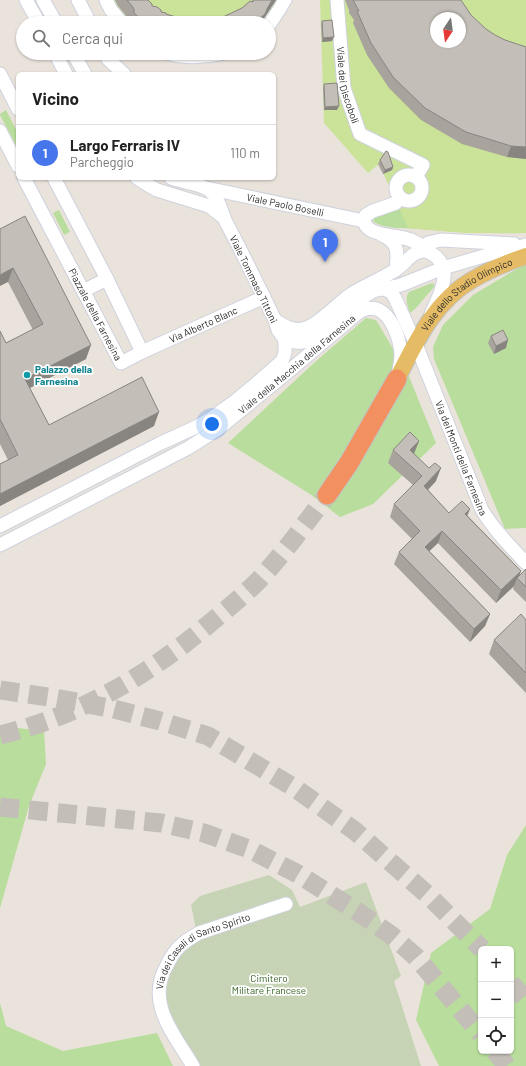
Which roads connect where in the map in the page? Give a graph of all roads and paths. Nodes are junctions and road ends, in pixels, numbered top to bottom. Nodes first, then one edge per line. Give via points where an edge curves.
1 (26, 0) edge
2 (43, 0) edge
3 (78, 0) edge
4 (106, 0) edge
5 (285, 0) edge
6 (337, 0) edge
7 (35, 16) edge
8 (52, 16) edge
9 (86, 16) edge
10 (116, 16) edge
11 (275, 16) edge
12 (59, 60) edge
13 (77, 60) edge
14 (109, 60) edge
15 (65, 72) edge
16 (84, 72) edge
17 (122, 72) edge
18 (0, 74) edge
19 (16, 105) edge
20 (0, 131) edge
21 (16, 162) edge
22 (416, 177) junction
23 (25, 180) edge
24 (55, 180) edge
25 (140, 180) edge
26 (179, 180) edge
27 (206, 188) junction
28 (398, 200) junction
29 (225, 219) junction
30 (364, 221) junction
31 (376, 232) junction
32 (526, 248) edge
33 (422, 250) junction
34 (444, 268) junction
35 (396, 270) junction
36 (107, 279) junction
37 (384, 289) junction
38 (83, 291) junction
39 (264, 298) junction
40 (275, 320) junction
41 (427, 323) junction
42 (284, 338) junction
43 (416, 342) junction
44 (142, 352) junction
45 (397, 379) junction
46 (188, 448) junction
47 (130, 459) junction
48 (327, 495) tunnel mouth
49 (0, 526) edge
50 (0, 545) edge
51 (526, 563) edge
52 (286, 904) dead end
53 (193, 1066) edge

1 - 7 street
2 - 8 street
3 - 9 street
4 - 10 street
5 - 11 street
6 - 22 street, Viale dei Discoboli via 344,88 360,134 423,165
12 - 15 street
13 - 16 street
14 - 17 street
18 - 19 street
20 - 21 street
22 - 28 street via 404,176 398,182
22 - 28 street via 422,183 420,196 412,200
23 - 38 street, Piazzale della Farnesina
24 - 36 street
25 - 29 street via 157,190 209,206
26 - 27 street, Viale Paolo Boselli
27 - 29 street via 218,200
27 - 30 street, Viale Paolo Boselli
28 - 30 street via 368,214
29 - 39 street, Viale Tommaso Tittoni
30 - 31 street via 368,228
31 - 33 street via 418,243
31 - 35 street via 388,238 396,247
32 - 33 street, Viale della Macchia della Farnesina via 441,240 431,242
32 - 34 street, Viale della Macchia della Farnesina via 501,251
32 - 41 main road, Viale dello Stadio Olimpico via 449,297
33 - 34 street via 432,253
33 - 35 street, Viale della Macchia della Farnesina
34 - 37 street, Viale della Macchia della Farnesina
34 - 41 street via 443,285
35 - 40 street, Viale della Macchia della Farnesina via 354,292 306,329 291,329
36 - 38 street
36 - 44 street
37 - 42 street, Viale della Macchia della Farnesina via 373,291 356,302 308,341 294,342
37 - 43 street, Via dei Monti della Farnesina via 391,292 395,298
38 - 44 street, Piazzale della Farnesina via 121,363
39 - 40 street, Viale Tommaso Tittoni
39 - 44 street, Via Alberto Blanc
40 - 42 street, Viale Tommaso Tittoni
41 - 43 main road, Viale dello Stadio Olimpico
42 - 47 street, Viale della Macchia della Farnesina via 285,353 282,360 250,389 210,418
43 - 45 main road, Viale dello Stadio Olimpico
43 - 51 street, Via dei Monti della Farnesina via 482,510 492,526
45 - 46 street, Viale della Macchia della Farnesina via 401,356 397,336 386,314 380,310 366,308 218,430
45 - 48 highway via 349,463
46 - 47 street
46 - 50 street, Viale della Macchia della Farnesina
47 - 49 street, Viale della Macchia della Farnesina
52 - 53 street, Via dei Casali di Santo Spirito via 199,933 188,939 170,958 160,983 160,1005 168,1026

